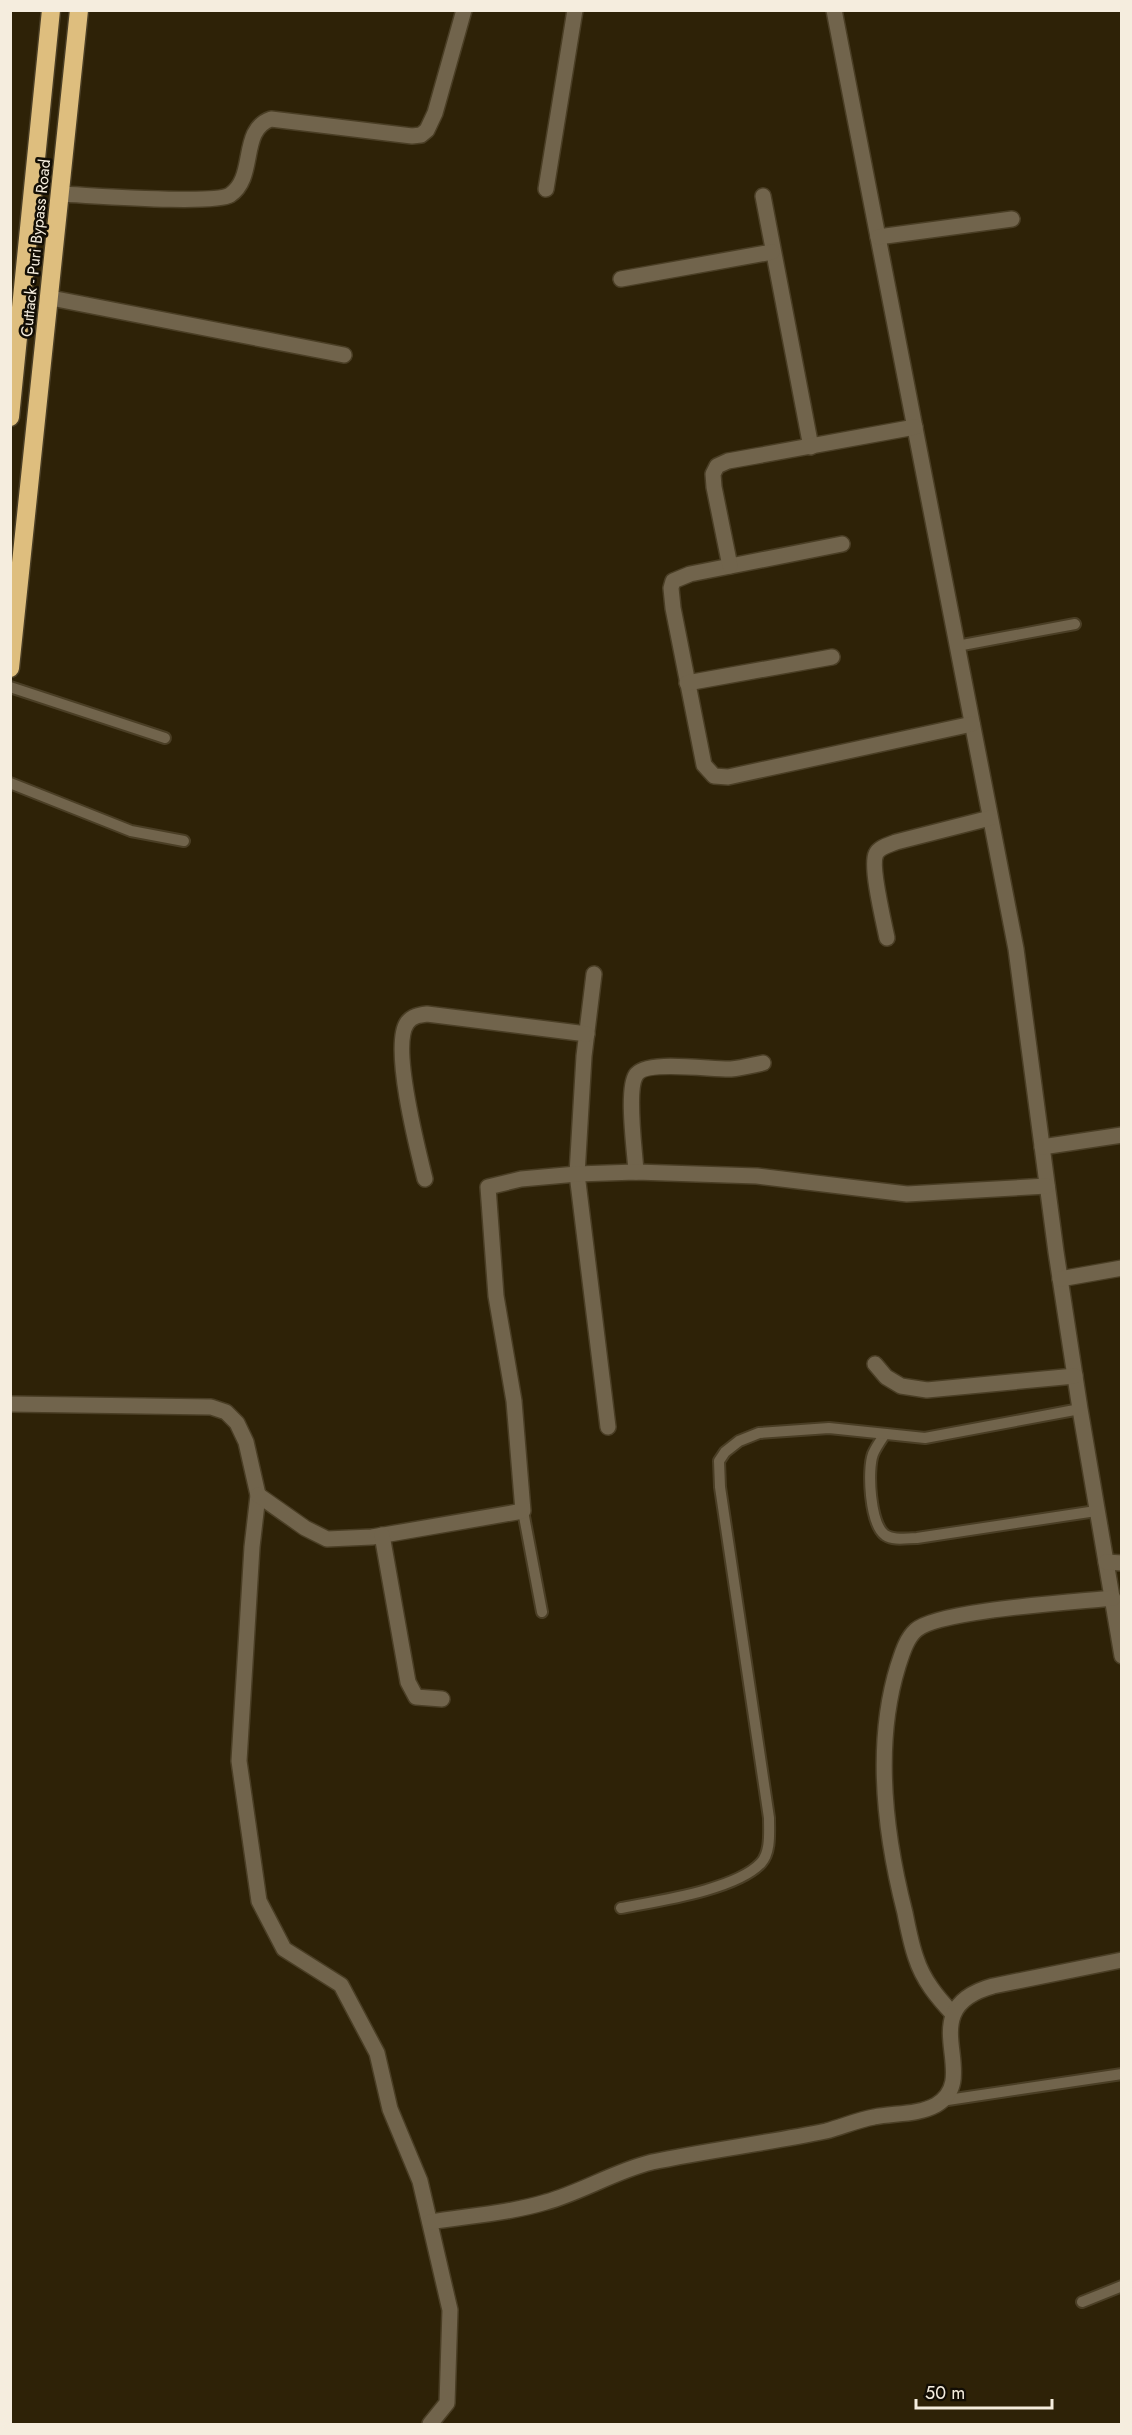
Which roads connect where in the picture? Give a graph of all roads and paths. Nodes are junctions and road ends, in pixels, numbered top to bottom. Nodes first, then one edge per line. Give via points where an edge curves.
1 (51, 10) edge
2 (79, 10) edge
3 (464, 10) edge
4 (575, 10) edge
5 (834, 10) edge
6 (546, 189) dead end
7 (60, 194) junction
8 (763, 196) dead end
9 (1012, 219) dead end
10 (879, 237) junction
11 (772, 252) junction
12 (621, 279) dead end
13 (51, 298) junction
14 (344, 355) dead end
15 (10, 417) edge
16 (915, 428) junction
17 (811, 447) junction
18 (842, 544) dead end
19 (730, 566) junction
20 (1075, 624) dead end
21 (957, 646) junction
22 (832, 657) dead end
23 (10, 668) edge
24 (687, 683) junction
25 (10, 687) edge
26 (972, 724) junction
27 (165, 738) dead end
28 (10, 783) edge
29 (990, 818) junction
30 (183, 841) dead end
31 (887, 938) dead end
32 (594, 974) dead end
33 (587, 1034) junction
34 (763, 1063) dead end
35 (1122, 1136) edge
36 (1042, 1147) junction
37 (636, 1172) junction
38 (577, 1174) junction
39 (425, 1179) dead end
40 (1047, 1186) junction
41 (1122, 1268) edge
42 (1060, 1279) junction
43 (875, 1364) dead end
44 (1075, 1376) junction
45 (10, 1404) edge
46 (1080, 1409) junction
47 (608, 1427) dead end
48 (885, 1434) junction
49 (258, 1495) junction
50 (523, 1511) junction
51 (1096, 1511) junction
52 (382, 1535) junction
53 (1114, 1563) edge
54 (1113, 1598) junction
55 (542, 1612) dead end
56 (1122, 1656) edge
57 (442, 1699) dead end
58 (621, 1908) dead end
59 (1122, 1960) edge
60 (953, 2014) junction
61 (1122, 2074) edge
62 (941, 2101) junction
63 (430, 2223) junction
64 (1122, 2286) edge
65 (1082, 2302) dead end
66 (430, 2424) edge

1 - 15 highway, Cuttack - Puri Bypass Road
2 - 7 highway, Cuttack - Puri Bypass Road
3 - 7 street via 435,113 421,135 271,119 261,122 254,133 247,164 229,195 181,199
4 - 6 street
5 - 10 street
7 - 13 highway, Cuttack - Puri Bypass Road
8 - 11 street
9 - 10 street
10 - 16 street
11 - 12 street
11 - 17 street
13 - 14 street
13 - 23 highway, Cuttack - Puri Bypass Road
16 - 17 street
16 - 21 street
17 - 19 street via 717,466 714,487
18 - 19 street
19 - 24 street via 673,581 673,608
20 - 21 lane
21 - 26 street
22 - 24 street
24 - 26 street via 704,765 714,776 728,777
25 - 27 lane
26 - 29 street
28 - 30 lane via 131,831
29 - 31 street via 896,842 875,855 874,870
29 - 36 street via 1016,949
32 - 33 street
33 - 38 street
33 - 39 street via 427,1014 414,1016 402,1036 404,1070
34 - 37 street via 733,1069 663,1066 639,1070 632,1095
35 - 36 street
36 - 40 street
37 - 38 street
37 - 40 street via 757,1176 907,1194
38 - 47 street
38 - 50 street via 521,1179 488,1187 496,1296 514,1401
40 - 42 street
41 - 42 street
42 - 44 street
43 - 44 street via 901,1386 927,1390
44 - 46 street
45 - 49 street via 211,1407 226,1412 237,1423 246,1442
46 - 48 lane via 925,1438
46 - 51 street
48 - 51 lane via 873,1455 870,1471 876,1523 892,1539
48 - 58 lane via 829,1428 759,1433 739,1441 719,1461 769,1818 769,1844 762,1862 744,1875 699,1893
49 - 52 street via 327,1539
49 - 63 street via 239,1761 259,1900 284,1949 341,1985 377,2053 390,2109 420,2181
50 - 52 street
50 - 55 lane
51 - 53 street
52 - 57 street via 408,1682 416,1697
53 - 54 street
54 - 56 street
54 - 60 street via 933,1620 916,1630 903,1650 890,1693 885,1772 893,1866 916,1958 934,1994
59 - 60 street via 975,1991 962,2000
60 - 62 street via 950,2031 954,2077 951,2089
61 - 62 lane
62 - 63 street via 917,2111 650,2163 543,2203
63 - 66 street via 450,2310 447,2403
64 - 65 lane

